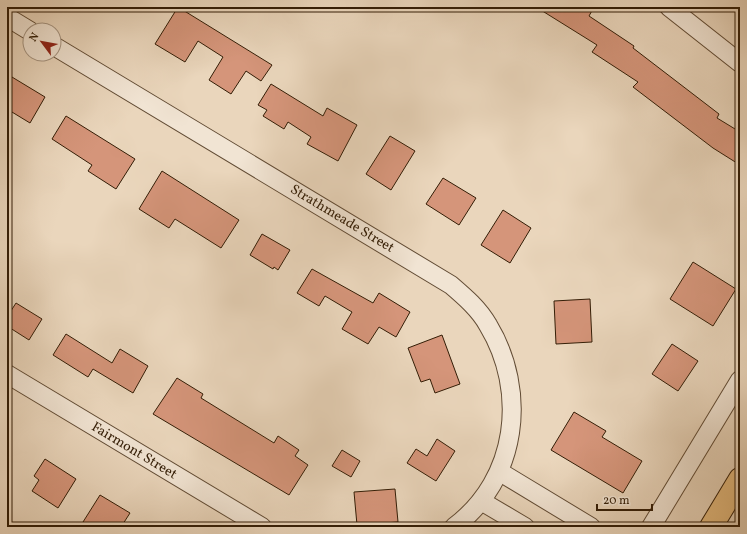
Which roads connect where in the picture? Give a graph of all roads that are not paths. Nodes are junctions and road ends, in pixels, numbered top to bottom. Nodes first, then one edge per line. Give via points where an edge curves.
1 (669, 7) edge
2 (7, 17) edge
3 (22, 26) edge
4 (62, 51) edge
5 (740, 63) edge
6 (7, 374) edge
7 (740, 380) edge
8 (500, 472) junction
9 (740, 479) edge
10 (481, 501) junction
11 (262, 527) edge
12 (454, 527) edge
13 (525, 527) edge
14 (592, 527) edge
15 (651, 527) edge
16 (711, 527) edge

1 - 5 street
2 - 3 street
4 - 8 street, Strathmeade Street via 451,285 472,304 488,324 509,377 511,433
6 - 11 street, Fairmont Street
7 - 15 street
8 - 10 street
8 - 14 street
9 - 16 highway
10 - 12 street
10 - 13 street

